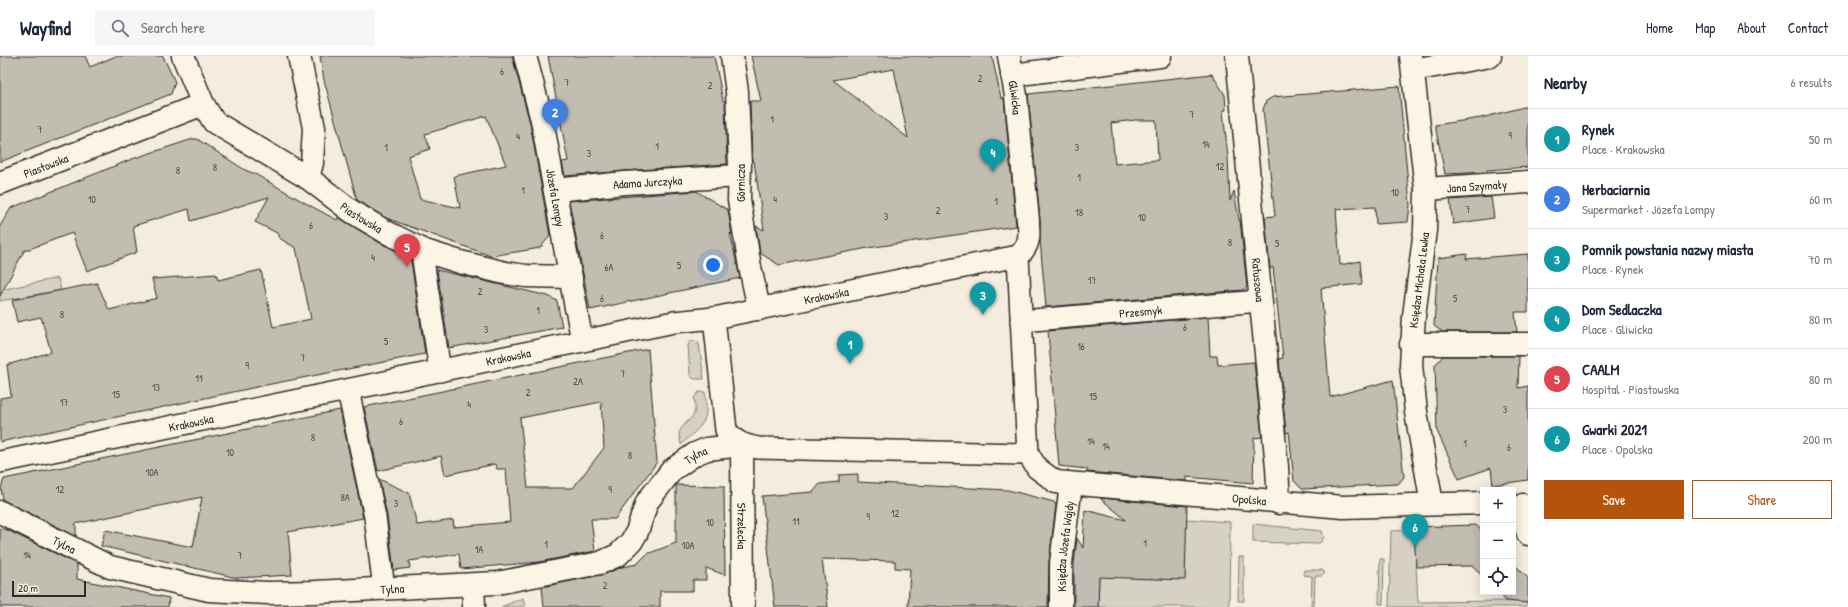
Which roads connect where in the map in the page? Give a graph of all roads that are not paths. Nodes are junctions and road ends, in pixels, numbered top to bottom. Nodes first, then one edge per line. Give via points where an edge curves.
1 (183, 56) edge
2 (299, 56) edge
3 (525, 56) edge
4 (732, 56) edge
5 (1160, 56) edge
6 (1237, 56) edge
7 (1490, 56) edge
8 (1412, 63) edge
9 (1010, 65) edge
10 (204, 104) junction
11 (739, 176) junction
12 (308, 178) junction
13 (1528, 182) edge
14 (0, 183) edge
15 (1426, 189) junction
16 (555, 190) junction
17 (1028, 221) joint
18 (1018, 256) junction
19 (423, 260) dead end
20 (571, 277) junction
21 (1260, 301) junction
22 (576, 308) joint
23 (759, 310) junction
24 (714, 318) junction
25 (1021, 321) junction
26 (582, 341) junction
27 (1411, 344) junction
28 (1528, 344) edge
29 (440, 371) junction
30 (348, 390) junction
31 (742, 445) junction
32 (1028, 454) junction
33 (0, 462) edge
34 (1064, 484) junction
35 (1279, 503) junction
36 (1480, 503) edge
37 (1432, 504) junction
38 (1521, 505) edge
39 (0, 512) edge
40 (1528, 534) edge
41 (472, 585) junction
42 (384, 589) junction
43 (315, 599) edge
44 (474, 607) edge
45 (743, 607) edge
46 (1061, 607) edge

1 - 10 street, Piastowska
2 - 12 street via 314,128 312,163
3 - 16 street, Józefa Lompy via 541,112
4 - 11 street, Górnicza via 737,92
5 - 9 street, Gliwicka
6 - 21 street, Ratuszowa
7 - 8 street
8 - 15 street, Księdza Michała Lewka
9 - 17 street, Gliwicka
10 - 12 street, Piastowska via 214,122 220,127
10 - 14 street, Piastowska
11 - 16 street, Adama Jurczyka
11 - 23 street, Górnicza via 739,200
12 - 20 street, Piastowska via 351,211 425,251 506,273
13 - 15 street, Jana Szymały
15 - 27 street, Księdza Michała Lewka via 1425,230
16 - 20 street, Józefa Lompy
17 - 18 street via 1028,243
18 - 23 street, Krakowska
18 - 25 street
19 - 29 street
20 - 22 street, Józefa Lompy
21 - 25 street, Przesmyk
21 - 35 street, Ratuszowa
22 - 26 street, Józefa Lompy
23 - 24 street, Krakowska
24 - 26 street, Krakowska via 682,320
24 - 31 street via 726,430
25 - 32 street
26 - 29 street, Krakowska
27 - 28 street
27 - 37 street, Księdza Michała Lewka via 1416,412
29 - 30 street, Krakowska
30 - 33 street, Krakowska
30 - 42 street via 375,517
31 - 32 street via 758,448
31 - 41 street, Tylna via 707,449 672,470 647,502 631,542 618,555 600,562 520,579
31 - 45 street, Strzelecka
32 - 34 street via 1037,468
34 - 35 street, Opolska
34 - 46 street, Księdza Józefa Wajdy
35 - 37 street, Opolska via 1343,507
36 - 37 street, Opolska
38 - 40 street
39 - 43 street, Tylna via 110,567 209,590
41 - 42 street, Tylna
41 - 44 street
42 - 43 street, Tylna

